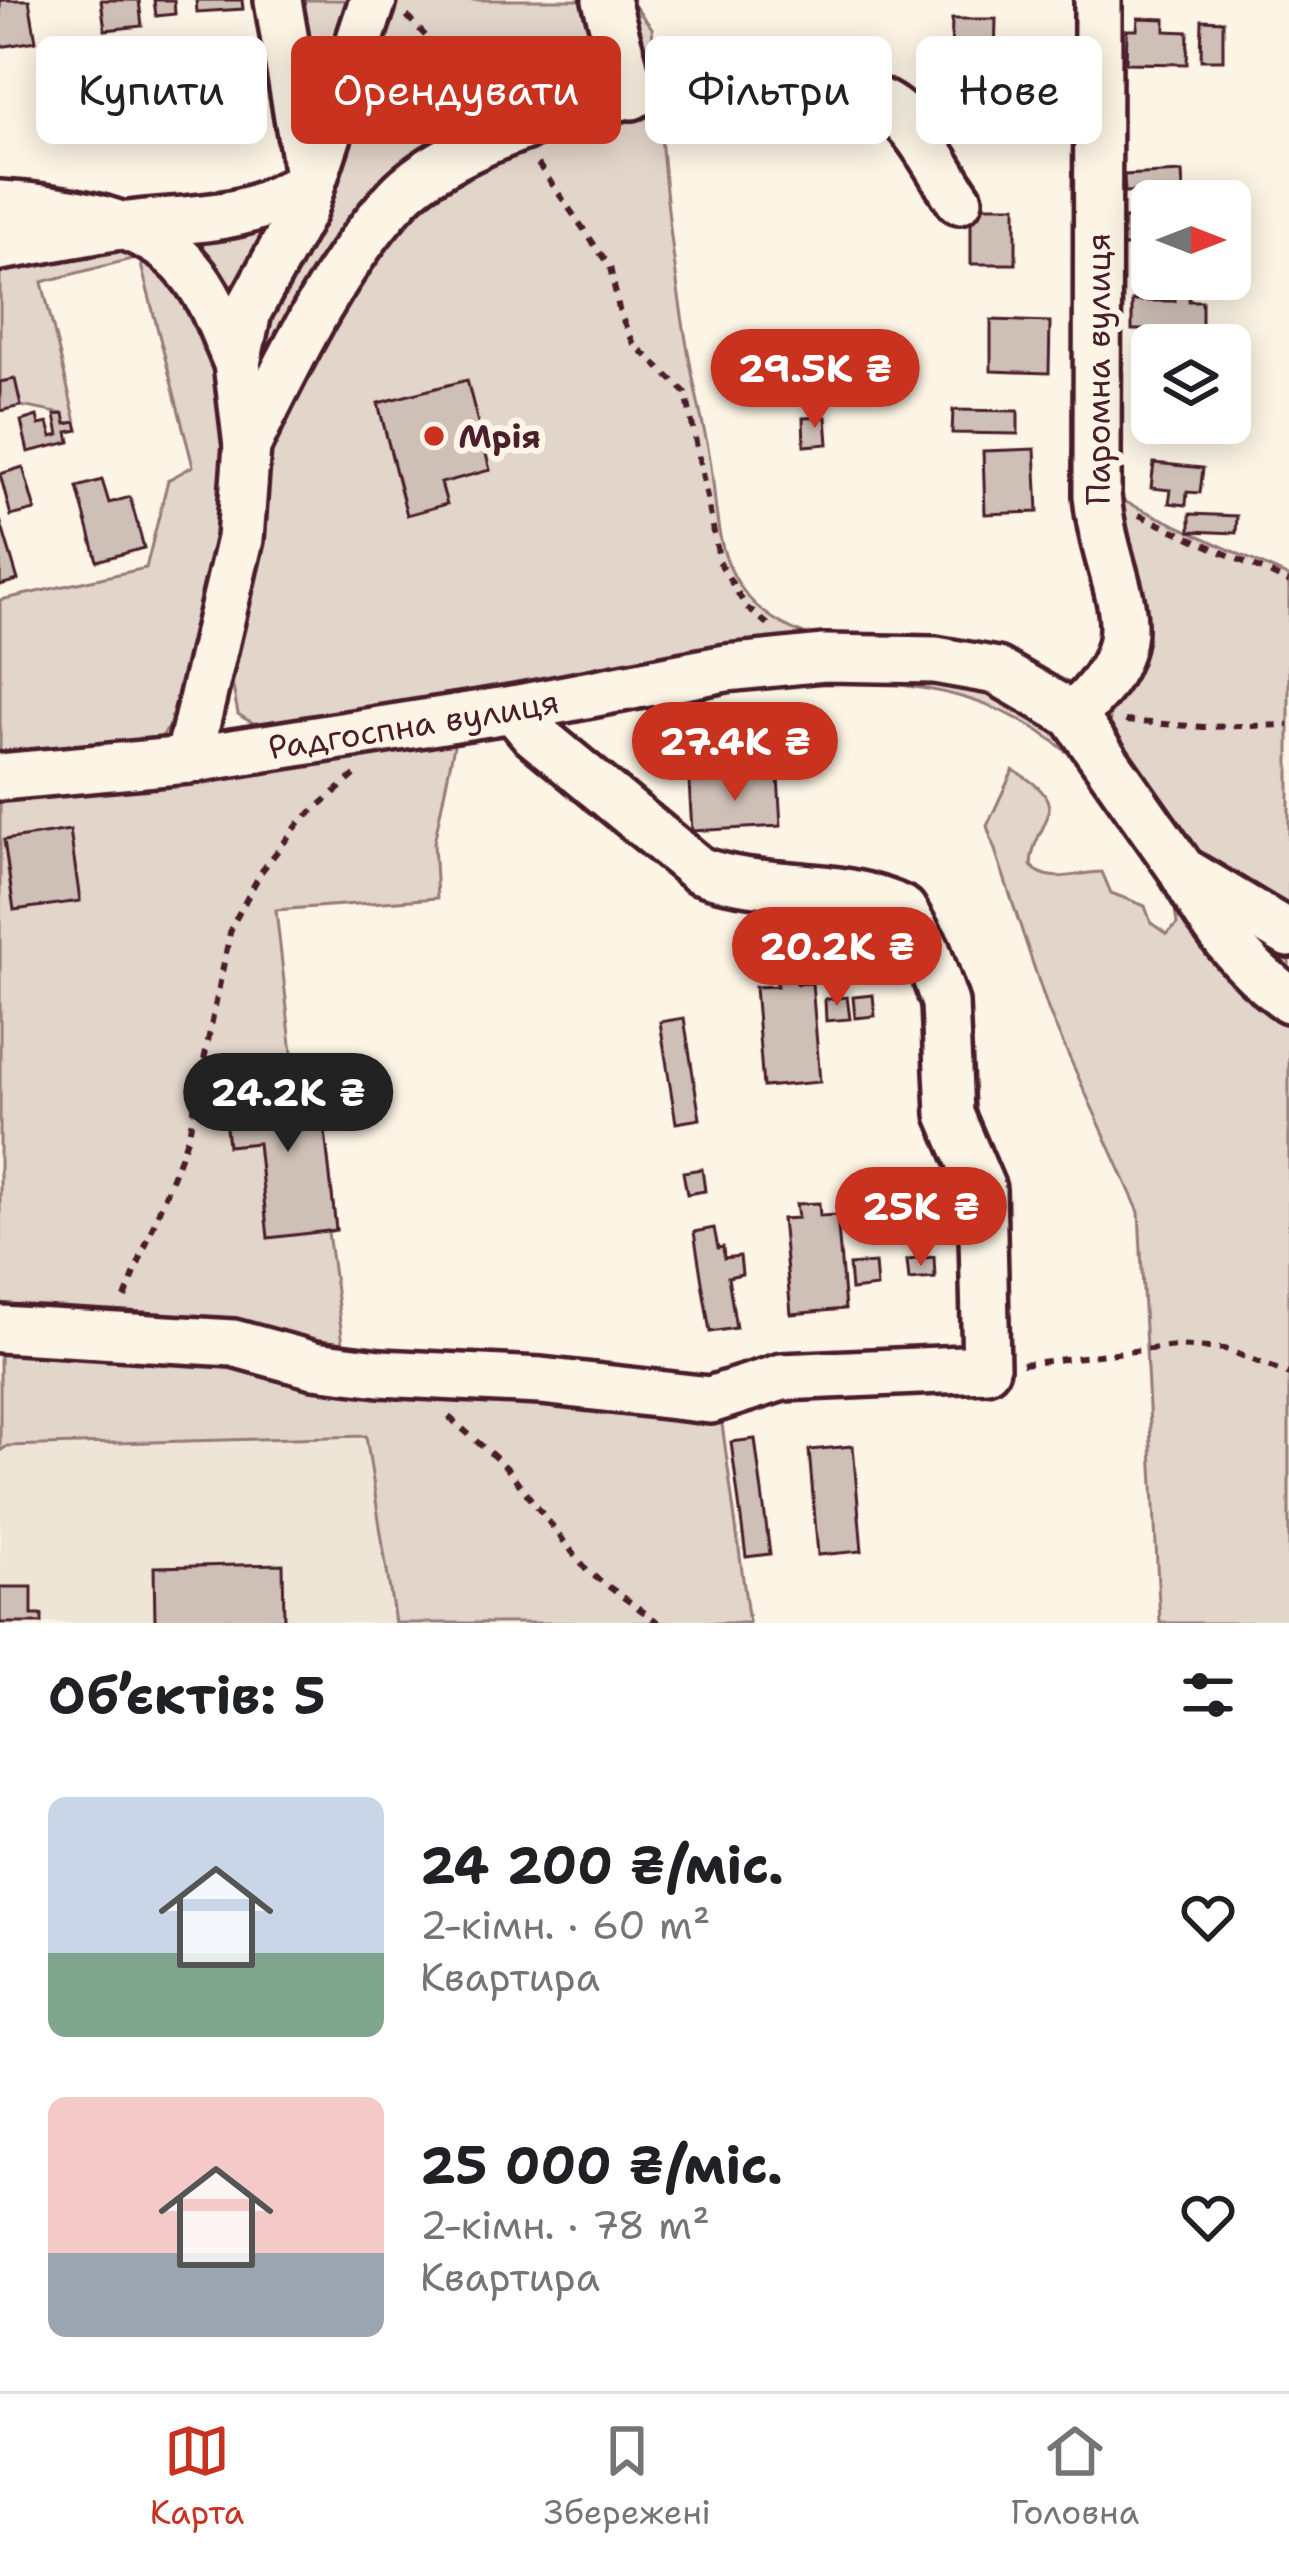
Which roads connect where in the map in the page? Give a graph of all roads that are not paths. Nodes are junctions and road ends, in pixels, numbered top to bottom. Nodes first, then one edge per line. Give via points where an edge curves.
1 (278, 0) edge
2 (373, 0) edge
3 (606, 0) edge
4 (1098, 0) edge
5 (632, 96) junction
6 (309, 181) junction
7 (958, 200) dead end
8 (0, 204) edge
9 (117, 226) junction
10 (0, 247) edge
11 (237, 363) junction
12 (247, 446) junction
13 (513, 710) junction
14 (1073, 715) junction
15 (188, 760) junction
16 (0, 777) edge
17 (1182, 870) junction
18 (1289, 934) edge
19 (1289, 999) edge
20 (0, 1329) edge

1 - 6 street
2 - 6 street
3 - 5 street
4 - 14 street, Паромна вулиця via 1097,495 1124,632 1112,676
5 - 7 street via 731,76 804,80 856,95 905,121
5 - 12 street via 453,156 400,194 352,256
6 - 9 street via 260,210 228,218
6 - 11 street via 302,211 248,311
8 - 9 street
9 - 10 street
9 - 11 street via 176,255
11 - 12 street
12 - 15 street via 239,538
13 - 14 street, Радгоспна вулиця via 726,668 824,658 935,659 997,671
13 - 15 street, Радгоспна вулиця
13 - 20 street via 699,870 903,910 945,1003 950,1114 982,1189 986,1368 782,1377 710,1400 380,1373 233,1343
14 - 17 street
15 - 16 street, Радгоспна вулиця
17 - 18 street
17 - 19 street via 1239,957

